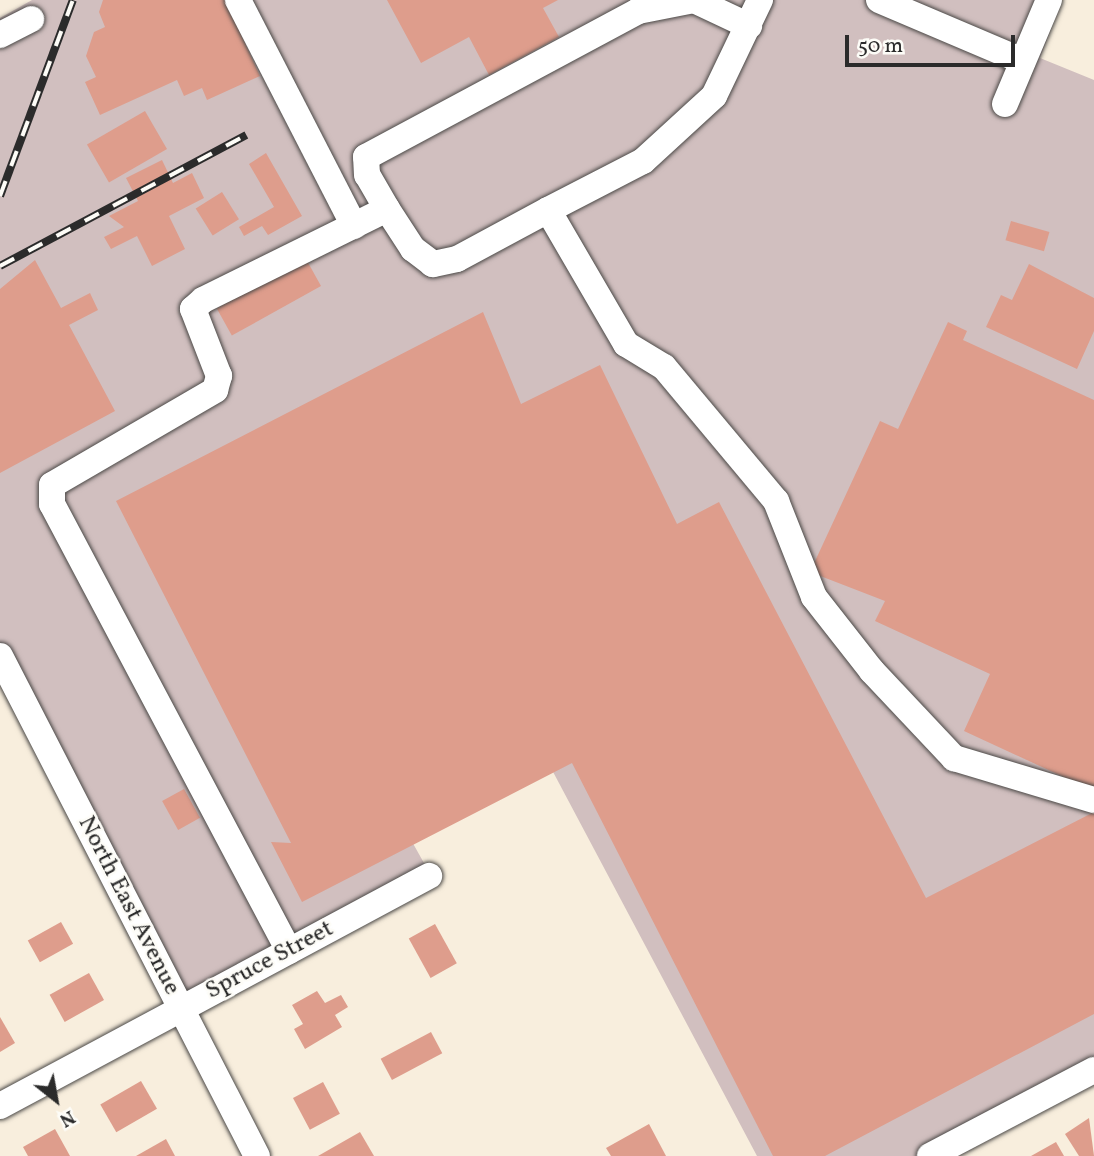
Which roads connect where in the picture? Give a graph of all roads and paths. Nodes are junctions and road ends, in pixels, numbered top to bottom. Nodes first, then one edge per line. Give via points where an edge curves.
1 (237, 0) edge
2 (760, 0) edge
3 (879, 0) edge
4 (1049, 0) edge
5 (31, 19) dead end
6 (749, 26) junction
7 (0, 35) edge
8 (1023, 61) junction
9 (1005, 104) dead end
10 (387, 209) junction
11 (548, 210) junction
12 (354, 226) junction
13 (0, 656) edge
14 (1094, 800) edge
15 (429, 876) dead end
16 (289, 951) junction
17 (181, 1009) junction
18 (1094, 1070) edge
19 (0, 1105) edge
20 (257, 1156) edge
21 (930, 1156) edge

1 - 12 street
2 - 6 street
3 - 8 street
4 - 8 street
5 - 7 street
6 - 10 street via 694,0 638,12 366,157 367,175
6 - 11 street via 714,96 643,161
8 - 9 street
10 - 11 street via 413,249 433,264 457,259
10 - 12 street
11 - 14 street via 626,344 664,367 776,501 814,597 872,671 954,758
12 - 16 street via 203,300 193,309 219,376 215,390 51,485 52,504
13 - 17 street, North East Avenue
15 - 16 street, Spruce Street
16 - 17 street, Spruce Street
17 - 19 street, Spruce Street
17 - 20 street, North East Avenue
18 - 21 street

